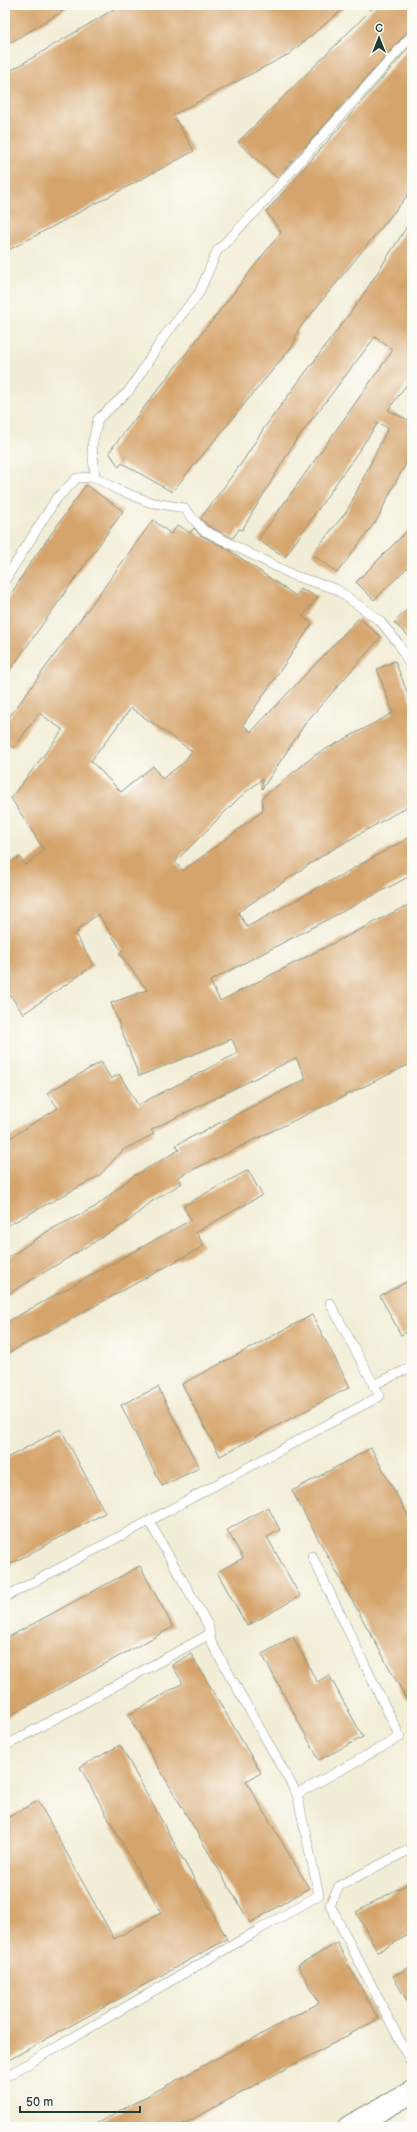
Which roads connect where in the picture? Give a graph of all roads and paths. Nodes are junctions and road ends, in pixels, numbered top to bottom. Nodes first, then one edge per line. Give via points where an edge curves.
1 (412, 35) edge
2 (95, 477) junction
3 (5, 580) edge
4 (412, 669) edge
5 (330, 1303) dead end
6 (412, 1367) edge
7 (373, 1384) junction
8 (149, 1521) junction
9 (312, 1556) dead end
10 (5, 1597) edge
11 (210, 1634) junction
12 (5, 1746) edge
13 (296, 1794) junction
14 (412, 1848) edge
15 (412, 2064) edge
16 (5, 2077) edge
17 (412, 2092) edge
18 (349, 2127) edge

1 - 2 lane via 258,209 217,251 199,293 163,338 129,391 98,419 92,446
2 - 3 lane via 77,478 56,499
2 - 4 lane via 116,489 149,502 184,508 203,530 295,576 336,590 380,621 398,643
5 - 7 lane
6 - 7 lane
7 - 8 lane via 380,1396
8 - 10 lane
8 - 11 lane via 208,1625
9 - 13 lane via 400,1737
11 - 12 lane
11 - 13 lane via 211,1642
13 - 16 lane via 320,1895
14 - 15 lane via 339,1886 330,1904
17 - 18 main road

